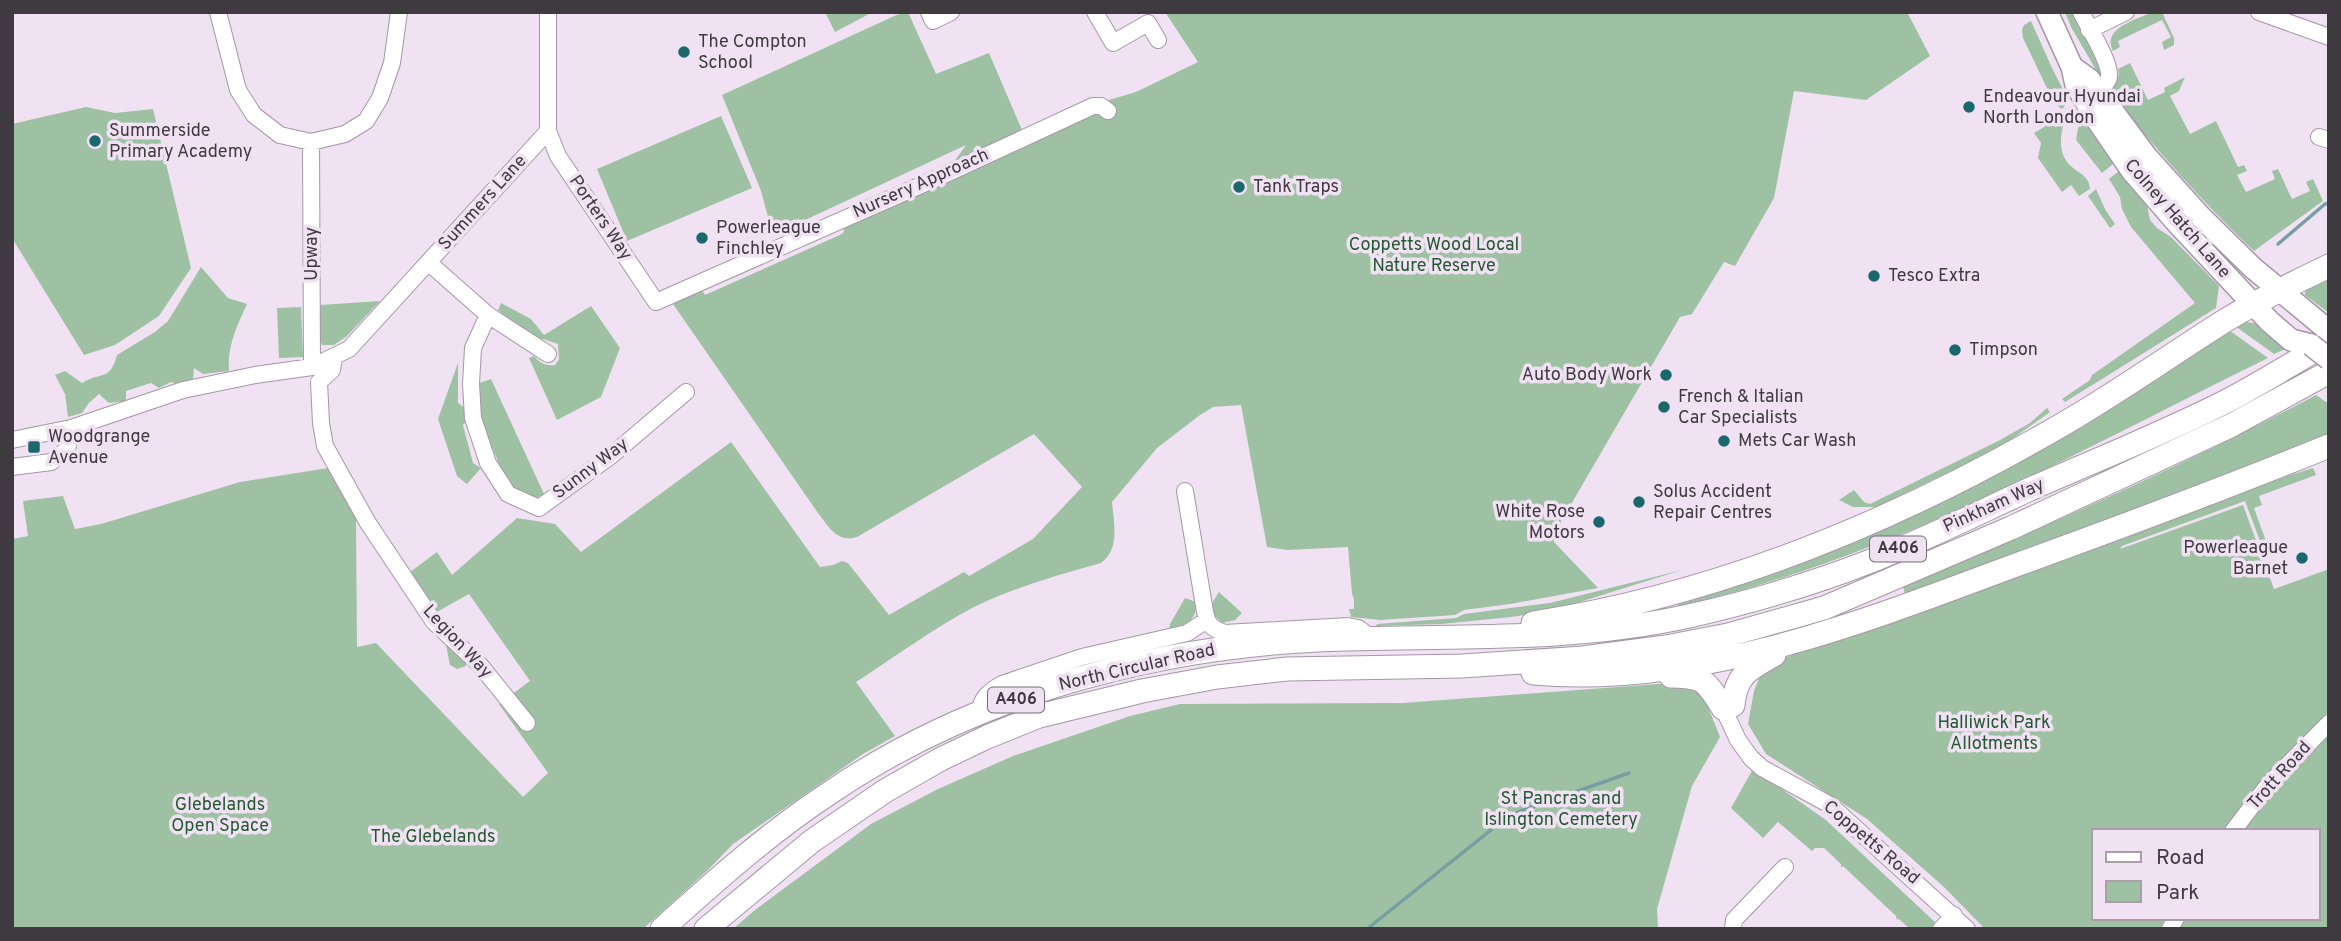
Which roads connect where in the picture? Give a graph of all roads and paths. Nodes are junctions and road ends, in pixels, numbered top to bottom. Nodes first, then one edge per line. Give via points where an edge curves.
1 (400, 12) edge
2 (548, 12) edge
3 (951, 12) edge
4 (1095, 12) edge
5 (2047, 12) edge
6 (2081, 12) edge
7 (2126, 12) edge
8 (2259, 12) edge
9 (220, 13) edge
10 (931, 17) edge
11 (2089, 30) junction
12 (2329, 37) edge
13 (1158, 40) dead end
14 (2072, 67) junction
15 (2098, 89) junction
16 (1108, 111) dead end
17 (548, 131) junction
18 (311, 142) junction
19 (429, 263) junction
20 (2329, 266) edge
21 (656, 302) joint
22 (2289, 302) junction
23 (2253, 304) junction
24 (488, 315) junction
25 (2329, 331) edge
26 (2320, 344) edge
27 (548, 354) dead end
28 (334, 357) junction
29 (2329, 359) edge
30 (312, 367) junction
31 (2329, 372) edge
32 (685, 392) dead end
33 (71, 428) junction
34 (12, 440) edge
35 (2329, 446) edge
36 (12, 467) edge
37 (1185, 491) dead end
38 (368, 523) joint
39 (1207, 620) junction
40 (1808, 637) junction
41 (1372, 638) junction
42 (1433, 639) junction
43 (1462, 666) junction
44 (1609, 674) junction
45 (1728, 706) junction
46 (979, 714) junction
47 (527, 723) dead end
48 (2329, 723) edge
49 (2235, 829) edge
50 (1785, 867) dead end
51 (1954, 915) junction
52 (662, 929) edge
53 (706, 929) edge
54 (1733, 929) edge
55 (1941, 929) edge
56 (1967, 929) edge

1 - 18 street via 392,63 366,121 345,134
2 - 17 street
3 - 10 street
4 - 13 street via 1113,43 1148,23
5 - 14 main road, Colney Hatch Lane
6 - 11 street
7 - 11 street
8 - 12 street
9 - 18 street via 238,90 254,115 280,135
11 - 15 street via 2108,65 2109,76
14 - 15 main road, Colney Hatch Lane
14 - 23 main road, Colney Hatch Lane via 2092,114 2140,179
15 - 22 main road, Colney Hatch Lane via 2146,156
16 - 21 street, Nursery Approach via 1093,106
17 - 19 street, Summers Lane
17 - 21 street, Porters Way via 558,156
18 - 30 street, Upway
19 - 24 street
19 - 28 street, Summers Lane via 349,349
20 - 22 highway
22 - 23 highway
22 - 25 main road, Colney Hatch Lane
22 - 26 main road, Colney Hatch Lane via 2294,323
23 - 26 main road, Colney Hatch Lane via 2291,340
23 - 42 highway, A406 via 2085,411 1947,488 1818,544 1680,590 1561,619
24 - 27 street
24 - 32 street, Sunny Way via 473,348 473,418 488,463 508,494 539,508 612,455
26 - 29 main road, Colney Hatch Lane, bridge
26 - 42 highway, Pinkham Way / A406 via 2227,401 1872,561 1788,590 1687,617 1611,629
28 - 30 street, Summers Lane
28 - 38 street, Summers Lane via 332,370 319,382 325,446
30 - 33 street, Summers Lane via 183,390
31 - 43 highway, Pinkham Way / A406 via 2208,437 1825,608 1656,649
33 - 34 street, Summers Lane
33 - 36 street via 67,450 51,462
35 - 40 highway via 1884,614
37 - 39 street
38 - 47 street, Legion Way via 434,622 480,664
39 - 41 street via 1225,633 1348,626
39 - 46 street via 1187,633 1082,657 1002,684 981,700
40 - 44 highway via 1703,662
40 - 45 highway via 1749,669 1738,681
41 - 42 highway, North Circular Road / A406
41 - 46 highway, North Circular Road / A406 via 1179,655 1071,681
43 - 44 highway via 1568,676
43 - 53 highway, North Circular Road / A406 via 1287,669 1217,677 1039,716 987,737 885,791 812,841
44 - 45 highway via 1697,677
45 - 51 street, Coppetts Road via 1738,740 1751,758 1830,805
46 - 52 highway, North Circular Road / A406 via 896,753 835,789 753,849
48 - 49 street, Trott Road via 2268,785
50 - 54 street via 1734,920
51 - 55 street
51 - 56 street, Coppetts Road

